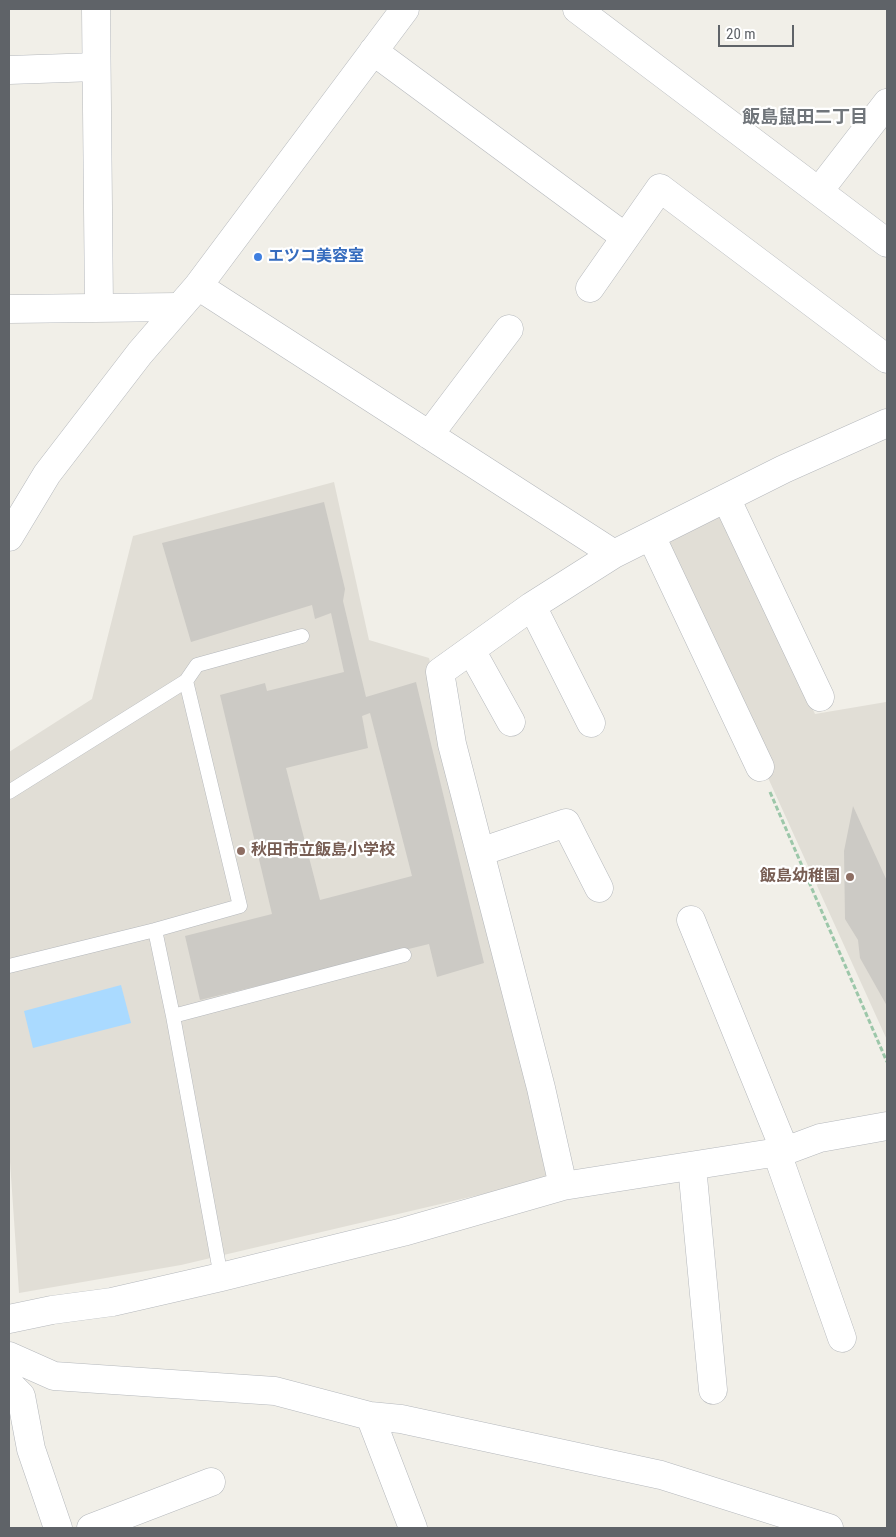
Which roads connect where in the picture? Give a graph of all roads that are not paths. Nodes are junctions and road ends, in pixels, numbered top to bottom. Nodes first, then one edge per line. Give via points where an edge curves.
1 (96, 9) edge
2 (405, 9) edge
3 (577, 9) edge
4 (372, 51) junction
5 (96, 67) junction
6 (9, 70) edge
7 (887, 103) edge
8 (819, 191) junction
9 (625, 237) junction
10 (887, 243) edge
11 (198, 286) junction
12 (590, 288) dead end
13 (98, 307) junction
14 (179, 307) junction
15 (9, 309) edge
16 (509, 329) dead end
17 (887, 359) edge
18 (887, 423) edge
19 (429, 436) junction
20 (726, 498) junction
21 (651, 536) junction
22 (9, 537) edge
23 (614, 554) junction
24 (532, 606) junction
25 (302, 636) dead end
26 (471, 650) junction
27 (186, 681) junction
28 (820, 697) dead end
29 (511, 722) dead end
30 (591, 724) dead end
31 (760, 767) road end
32 (9, 792) edge
33 (480, 852) junction
34 (599, 888) dead end
35 (691, 920) dead end
36 (155, 930) junction
37 (404, 955) dead end
38 (9, 966) edge
39 (173, 1016) junction
40 (887, 1126) edge
41 (781, 1152) junction
42 (692, 1166) junction
43 (563, 1186) junction
44 (222, 1277) junction
45 (9, 1319) edge
46 (842, 1338) dead end
47 (9, 1356) edge
48 (9, 1384) edge
49 (713, 1390) dead end
50 (370, 1416) junction
51 (211, 1482) dead end
52 (58, 1528) edge
53 (91, 1528) edge
54 (413, 1528) edge
55 (828, 1528) edge

1 - 5 street
2 - 4 street
3 - 8 street
4 - 9 street
4 - 11 street
5 - 6 street
5 - 13 street
7 - 8 street
8 - 10 street
9 - 12 street
9 - 17 street via 660,188
11 - 14 street
11 - 19 street
13 - 14 street
13 - 15 street
14 - 22 street via 47,474
16 - 19 street
18 - 20 street
19 - 23 street
20 - 21 street
20 - 28 street
21 - 23 street
21 - 31 street
23 - 24 street
24 - 26 street
24 - 30 street
25 - 27 lane via 197,665
26 - 29 street
26 - 33 street via 440,672 452,744
27 - 32 lane
27 - 36 lane via 240,906
33 - 34 street via 566,823
33 - 43 street
35 - 41 street
36 - 38 lane
36 - 39 lane
37 - 39 lane
39 - 44 lane
40 - 41 street via 820,1138
41 - 42 street
41 - 46 street
42 - 43 street
42 - 49 street
43 - 44 street via 403,1232
44 - 45 street via 112,1302
47 - 50 street via 54,1376 275,1391
48 - 52 street via 21,1396 31,1449
50 - 54 street
50 - 55 street via 401,1419 661,1475
51 - 53 street

